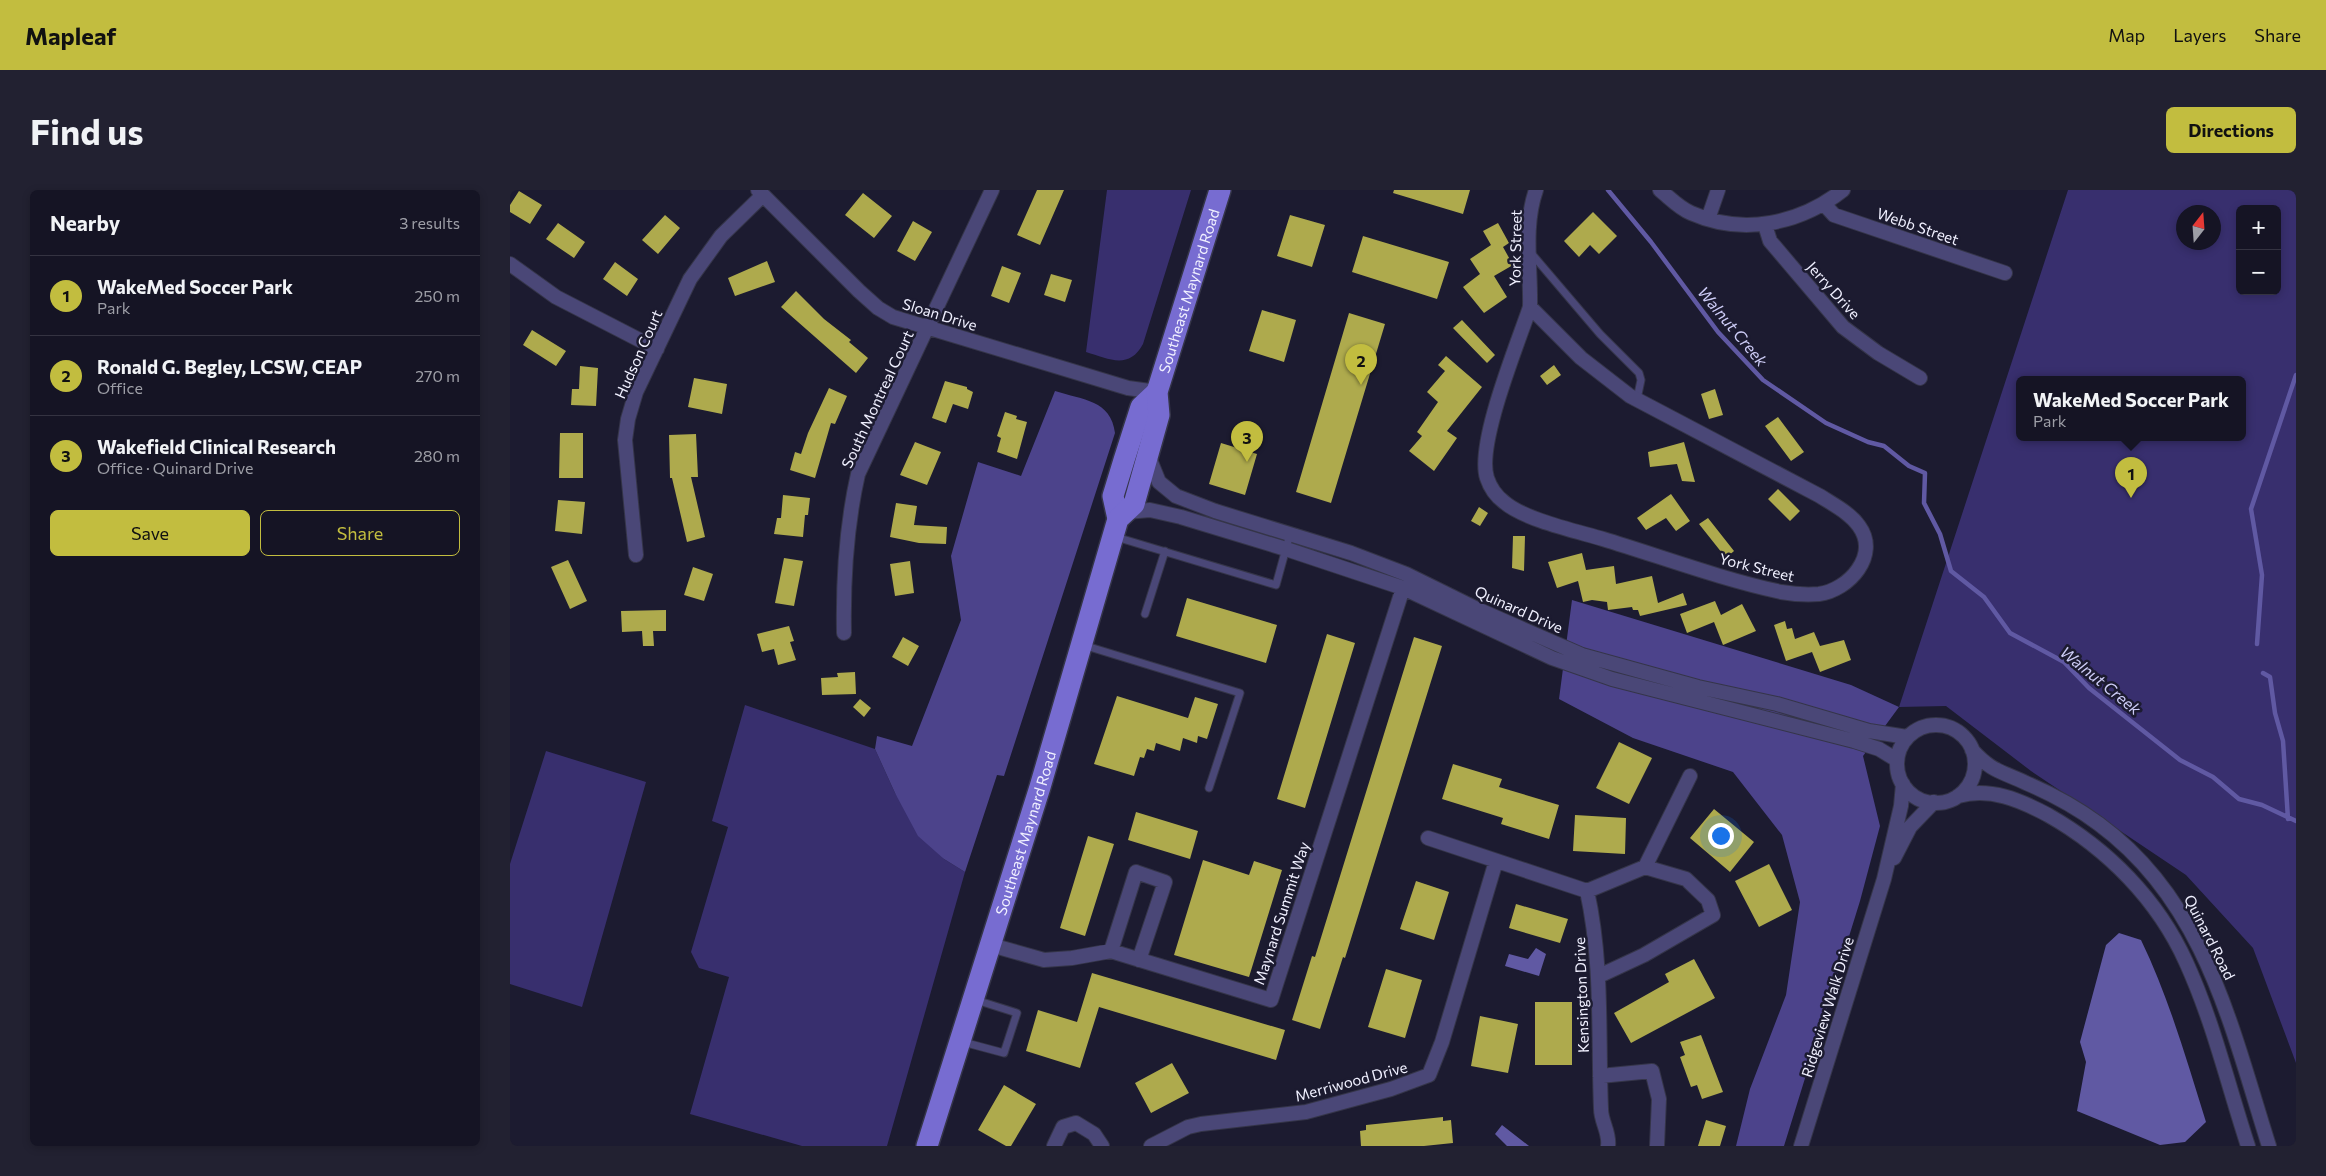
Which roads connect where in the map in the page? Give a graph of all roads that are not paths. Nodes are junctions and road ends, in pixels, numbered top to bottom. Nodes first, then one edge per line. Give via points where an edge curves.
1 (992, 190) edge
2 (1220, 190) edge
3 (1536, 190) edge
4 (1660, 190) edge
5 (1718, 190) edge
6 (1843, 190) edge
7 (761, 193) edge
8 (1824, 204) junction
9 (1708, 219) junction
10 (1765, 225) junction
11 (1529, 251) junction
12 (510, 264) edge
13 (2005, 274) dead end
14 (1530, 307) junction
15 (928, 328) junction
16 (657, 348) junction
17 (1920, 378) dead end
18 (1157, 392) junction
19 (1637, 399) junction
20 (1148, 455) junction
21 (1119, 523) junction
22 (1290, 534) junction
23 (1286, 548) junction
24 (1165, 551) junction
25 (636, 555) dead end
26 (1403, 588) junction
27 (1145, 614) dead end
28 (844, 634) dead end
29 (1082, 645) junction
30 (1907, 737) junction
31 (1972, 750) junction
32 (1897, 760) junction
33 (1690, 776) dead end
34 (1902, 784) junction
35 (1209, 788) dead end
36 (1958, 796) junction
37 (1934, 802) junction
38 (1428, 838) dead end
39 (1496, 861) junction
40 (1645, 867) junction
41 (1884, 879) junction
42 (1587, 891) junction
43 (991, 945) junction
44 (1111, 951) junction
45 (1139, 960) junction
46 (1599, 976) junction
47 (974, 999) junction
48 (960, 1041) junction
49 (1600, 1076) junction
50 (927, 1146) edge
51 (1054, 1146) edge
52 (1102, 1146) edge
53 (1152, 1146) edge
54 (1608, 1146) edge
55 (1657, 1146) edge
56 (1801, 1146) edge
57 (2248, 1146) edge
58 (2270, 1146) edge

1 - 15 street, South Montreal Court
2 - 18 main road, Southeast Maynard Road
3 - 11 street, York Street via 1528,230
4 - 9 street via 1690,213
5 - 9 street
6 - 8 street
7 - 15 street, Sloan Drive via 878,308 893,317
7 - 16 street, Hudson Court via 721,236 690,279
8 - 10 street via 1787,221
8 - 13 street, Webb Street via 1834,215
9 - 10 street
10 - 17 street, Jerry Drive via 1770,240 1843,327
11 - 14 street, York Street
11 - 19 lane via 1600,334 1639,373
12 - 16 street via 556,297
14 - 19 street, York Street via 1581,358
14 - 19 street, York Street via 1485,451 1486,476 1504,503 1569,529 1783,592 1820,594 1844,586 1854,576 1867,545 1859,525 1846,513
15 - 18 street, Sloan Drive via 1128,388
15 - 28 street, South Montreal Court via 858,474 849,515 843,593
16 - 25 street, Hudson Court via 636,392 625,440
18 - 20 main road, Southeast Maynard Road via 1159,415
18 - 21 main road, Southeast Maynard Road via 1141,407 1113,496
20 - 21 main road, Southeast Maynard Road via 1134,504
20 - 22 street, Quinard Drive via 1159,482 1176,496
21 - 23 street, Quinard Drive via 1150,510
21 - 24 lane
21 - 29 main road, Southeast Maynard Road
22 - 23 lane
22 - 30 street, Quinard Drive via 1406,574 1582,655 1698,687 1786,706 1869,731
23 - 24 lane via 1276,585
23 - 26 street, Quinard Drive
24 - 27 lane
26 - 32 street, Quinard Drive via 1552,658 1612,679 1854,742 1878,749
26 - 45 street, Maynard Summit Way via 1271,1000
29 - 35 lane via 1240,693
29 - 43 main road, Southeast Maynard Road
30 - 31 street via 1930,725 1944,725 1966,738
30 - 32 street
31 - 36 street via 1973,775
31 - 58 street, Quinard Road via 1986,766 2067,802 2086,814 2125,844 2164,886 2205,957
32 - 34 street
33 - 40 street
34 - 37 street via 1922,800
34 - 41 street, Ridgeview Walk Drive via 1901,806
36 - 37 street
36 - 57 street via 1971,792 1991,793 2038,810 2088,840 2126,874 2158,914 2186,962 2204,1006
37 - 41 street, Ridgeview Walk Drive via 1910,827
38 - 39 street
39 - 42 street
39 - 53 street, Merriwood Drive via 1430,1075 1391,1090 1306,1112 1188,1127
40 - 42 street
40 - 46 street via 1686,879 1708,900 1713,915 1644,955
41 - 56 street, Ridgeview Walk Drive
42 - 46 street, Kensington Drive via 1595,928
43 - 44 street, Maynard Summit Way via 1044,960
43 - 47 main road, Southeast Maynard Road
44 - 45 street, Maynard Summit Way
44 - 45 street via 1136,872 1164,882
46 - 49 street, Kensington Drive
47 - 48 main road, Southeast Maynard Road
47 - 48 lane via 1016,1013 1012,1029 1004,1052
48 - 50 main road, Southeast Maynard Road
49 - 54 street, Kensington Drive via 1601,1112
49 - 55 street via 1652,1071 1659,1100
51 - 52 street via 1063,1127 1076,1123 1094,1134

